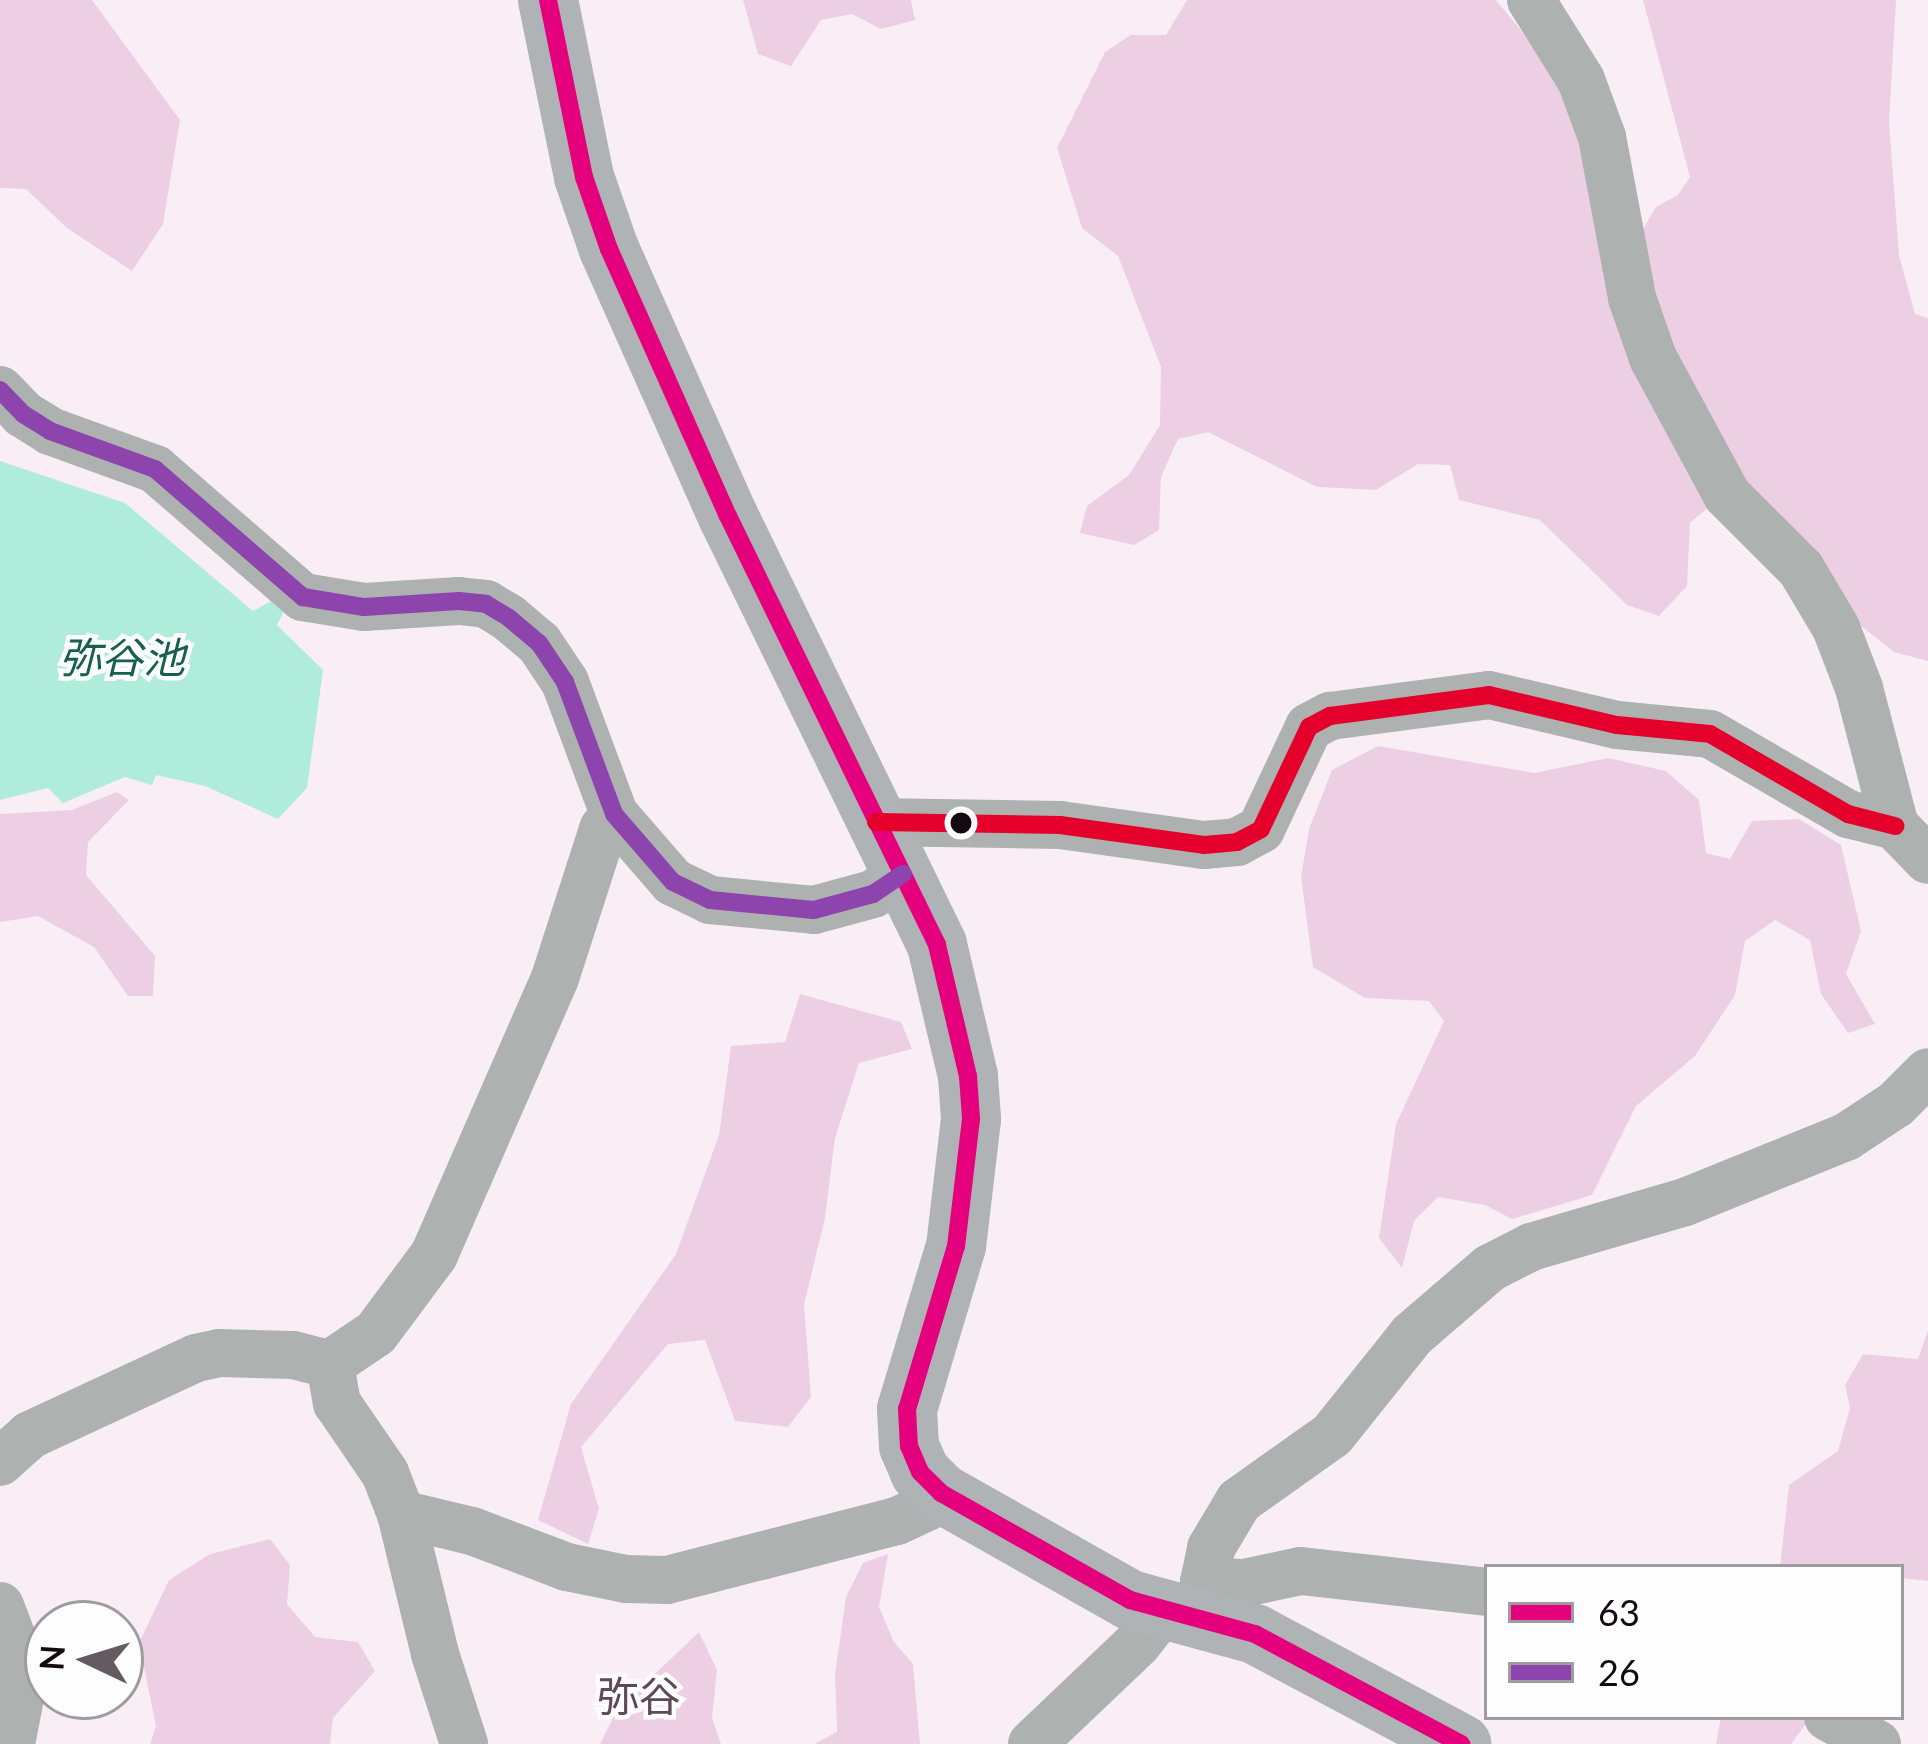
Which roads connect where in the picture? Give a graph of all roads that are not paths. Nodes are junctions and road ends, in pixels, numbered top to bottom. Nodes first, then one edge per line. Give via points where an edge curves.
1 (548, 0) edge
2 (1531, 0) edge
3 (0, 390) edge
4 (614, 814) junction
5 (1912, 843) edge
6 (889, 848) junction
7 (1928, 1072) edge
8 (330, 1364) junction
9 (0, 1462) edge
10 (941, 1493) junction
11 (401, 1514) junction
12 (1484, 1592) edge
13 (1189, 1603) junction
14 (0, 1606) edge
15 (1833, 1720) edge
16 (11, 1744) edge
17 (464, 1744) edge
18 (1032, 1744) edge
19 (1461, 1744) edge
20 (1877, 1744) edge

1 - 6 main road via 584,177 609,249
2 - 5 street via 1581,80 1602,137 1632,298 1653,358 1727,495 1801,568 1836,628
3 - 4 street via 50,430 155,469 303,597 364,608 459,601 509,618 565,682
4 - 6 street via 673,882 710,900 814,910 873,894
4 - 8 street via 555,978 434,1255 376,1333
5 - 6 street via 1710,734 1617,725 1489,695 1330,716 1309,727 1270,815 1237,842 1204,845 1060,825
6 - 10 main road via 937,945 968,1076 971,1119 956,1246 907,1409 909,1446
7 - 13 street via 1846,1137 1490,1268 1412,1335 1332,1435 1239,1501
8 - 9 street via 293,1355 196,1358 30,1435
8 - 11 street via 337,1403 385,1473
10 - 11 street via 897,1521 667,1580 567,1567
10 - 13 main road via 1130,1600
11 - 17 street
12 - 13 street via 1300,1570
13 - 18 street
13 - 19 main road
14 - 16 street via 21,1672
15 - 20 street

